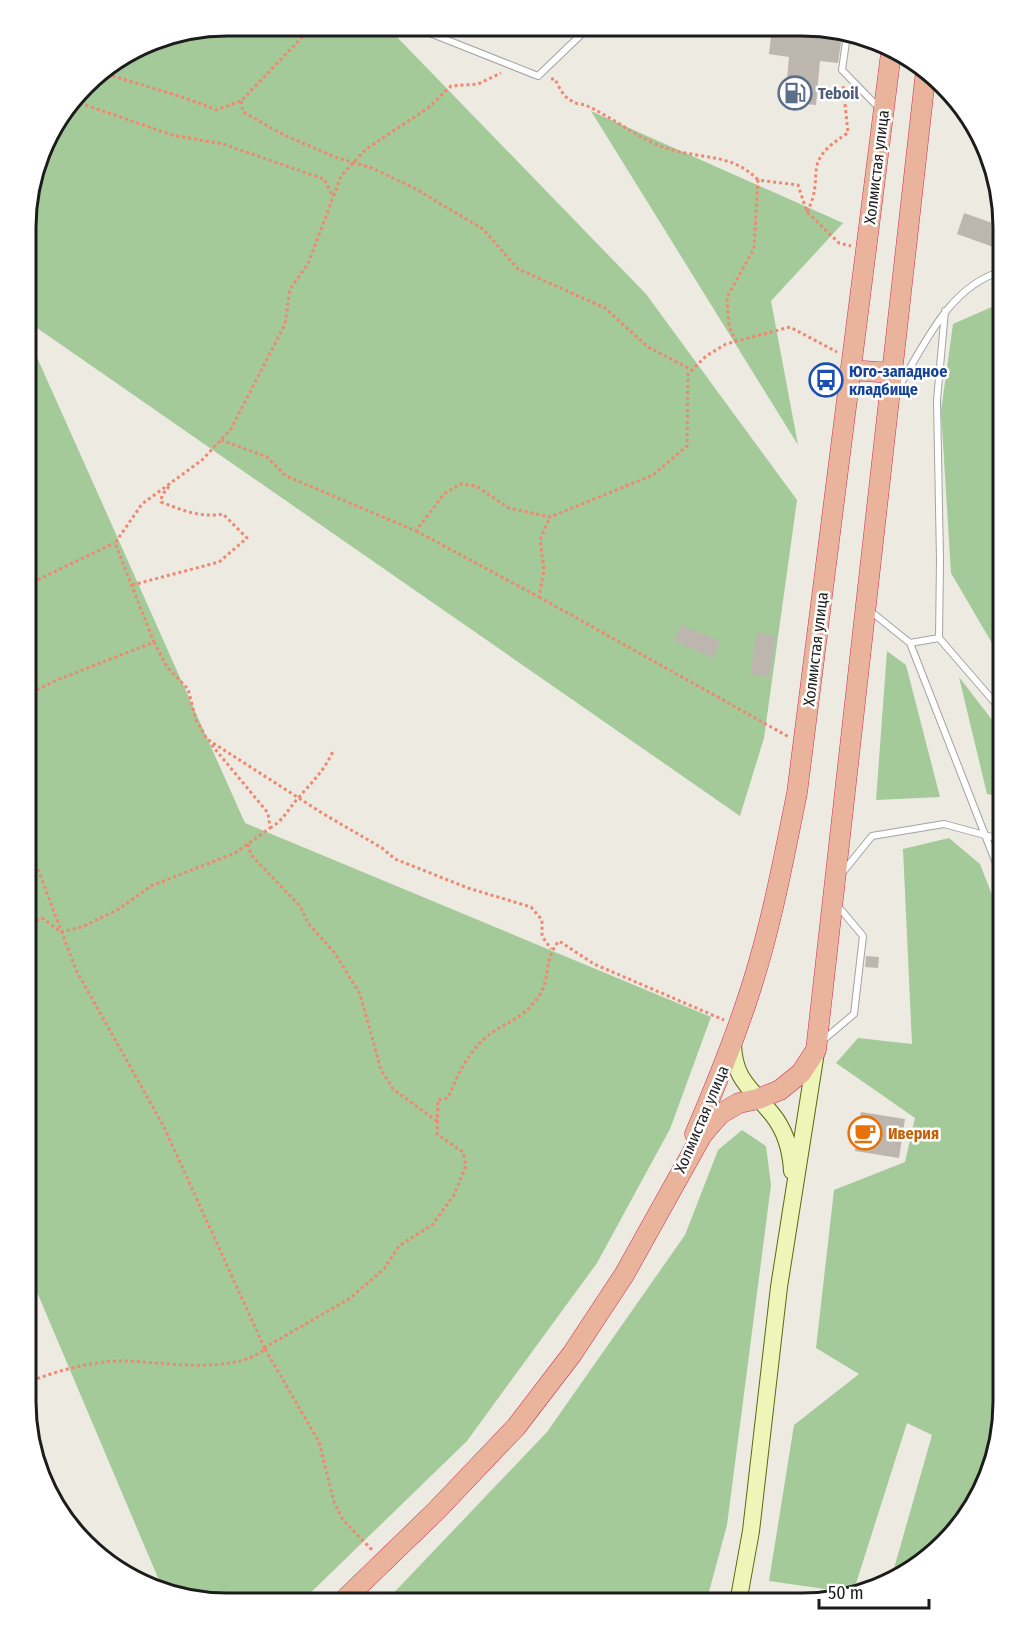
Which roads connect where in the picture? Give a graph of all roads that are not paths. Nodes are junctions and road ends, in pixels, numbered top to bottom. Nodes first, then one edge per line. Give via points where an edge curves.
1 (437, 36) edge
2 (580, 36) edge
3 (846, 42) edge
4 (890, 59) edge
5 (926, 82) edge
6 (883, 113) junction
7 (993, 277) edge
8 (945, 311) junction
9 (851, 365) junction
10 (892, 373) junction
11 (889, 403) junction
12 (866, 608) junction
13 (939, 638) junction
14 (910, 642) junction
15 (993, 700) edge
16 (984, 836) junction
17 (993, 838) edge
18 (993, 857) edge
19 (836, 880) junction
20 (833, 900) junction
21 (736, 1035) junction
22 (817, 1048) junction
23 (758, 1099) junction
24 (673, 1187) junction
25 (792, 1208) junction
26 (352, 1593) edge
27 (740, 1593) edge

1 - 2 lane via 538,76
3 - 6 lane via 842,70
4 - 6 highway, Холмистая улица
5 - 10 highway, Холмистая улица
6 - 9 highway, Холмистая улица
7 - 8 lane via 968,288
8 - 11 lane
8 - 13 lane via 937,400
9 - 10 highway
9 - 21 highway, Холмистая улица via 803,744 781,874
10 - 11 highway, Холмистая улица
11 - 12 highway, Холмистая улица
12 - 14 lane
12 - 19 highway, Холмистая улица
13 - 14 lane
13 - 15 lane
14 - 16 lane
16 - 17 lane
16 - 18 lane
16 - 19 lane via 944,824 872,836
19 - 20 highway, Холмистая улица
20 - 22 highway, Холмистая улица
20 - 22 lane via 863,936 862,947 854,1014
21 - 23 main road via 733,1064
21 - 24 highway, Холмистая улица
22 - 23 highway, Холмистая улица via 801,1073 780,1090
22 - 25 main road
23 - 24 highway, Холмистая улица via 739,1102 720,1113
23 - 25 main road via 774,1116 788,1143
24 - 26 highway via 624,1275 572,1354 516,1427
25 - 27 main road

